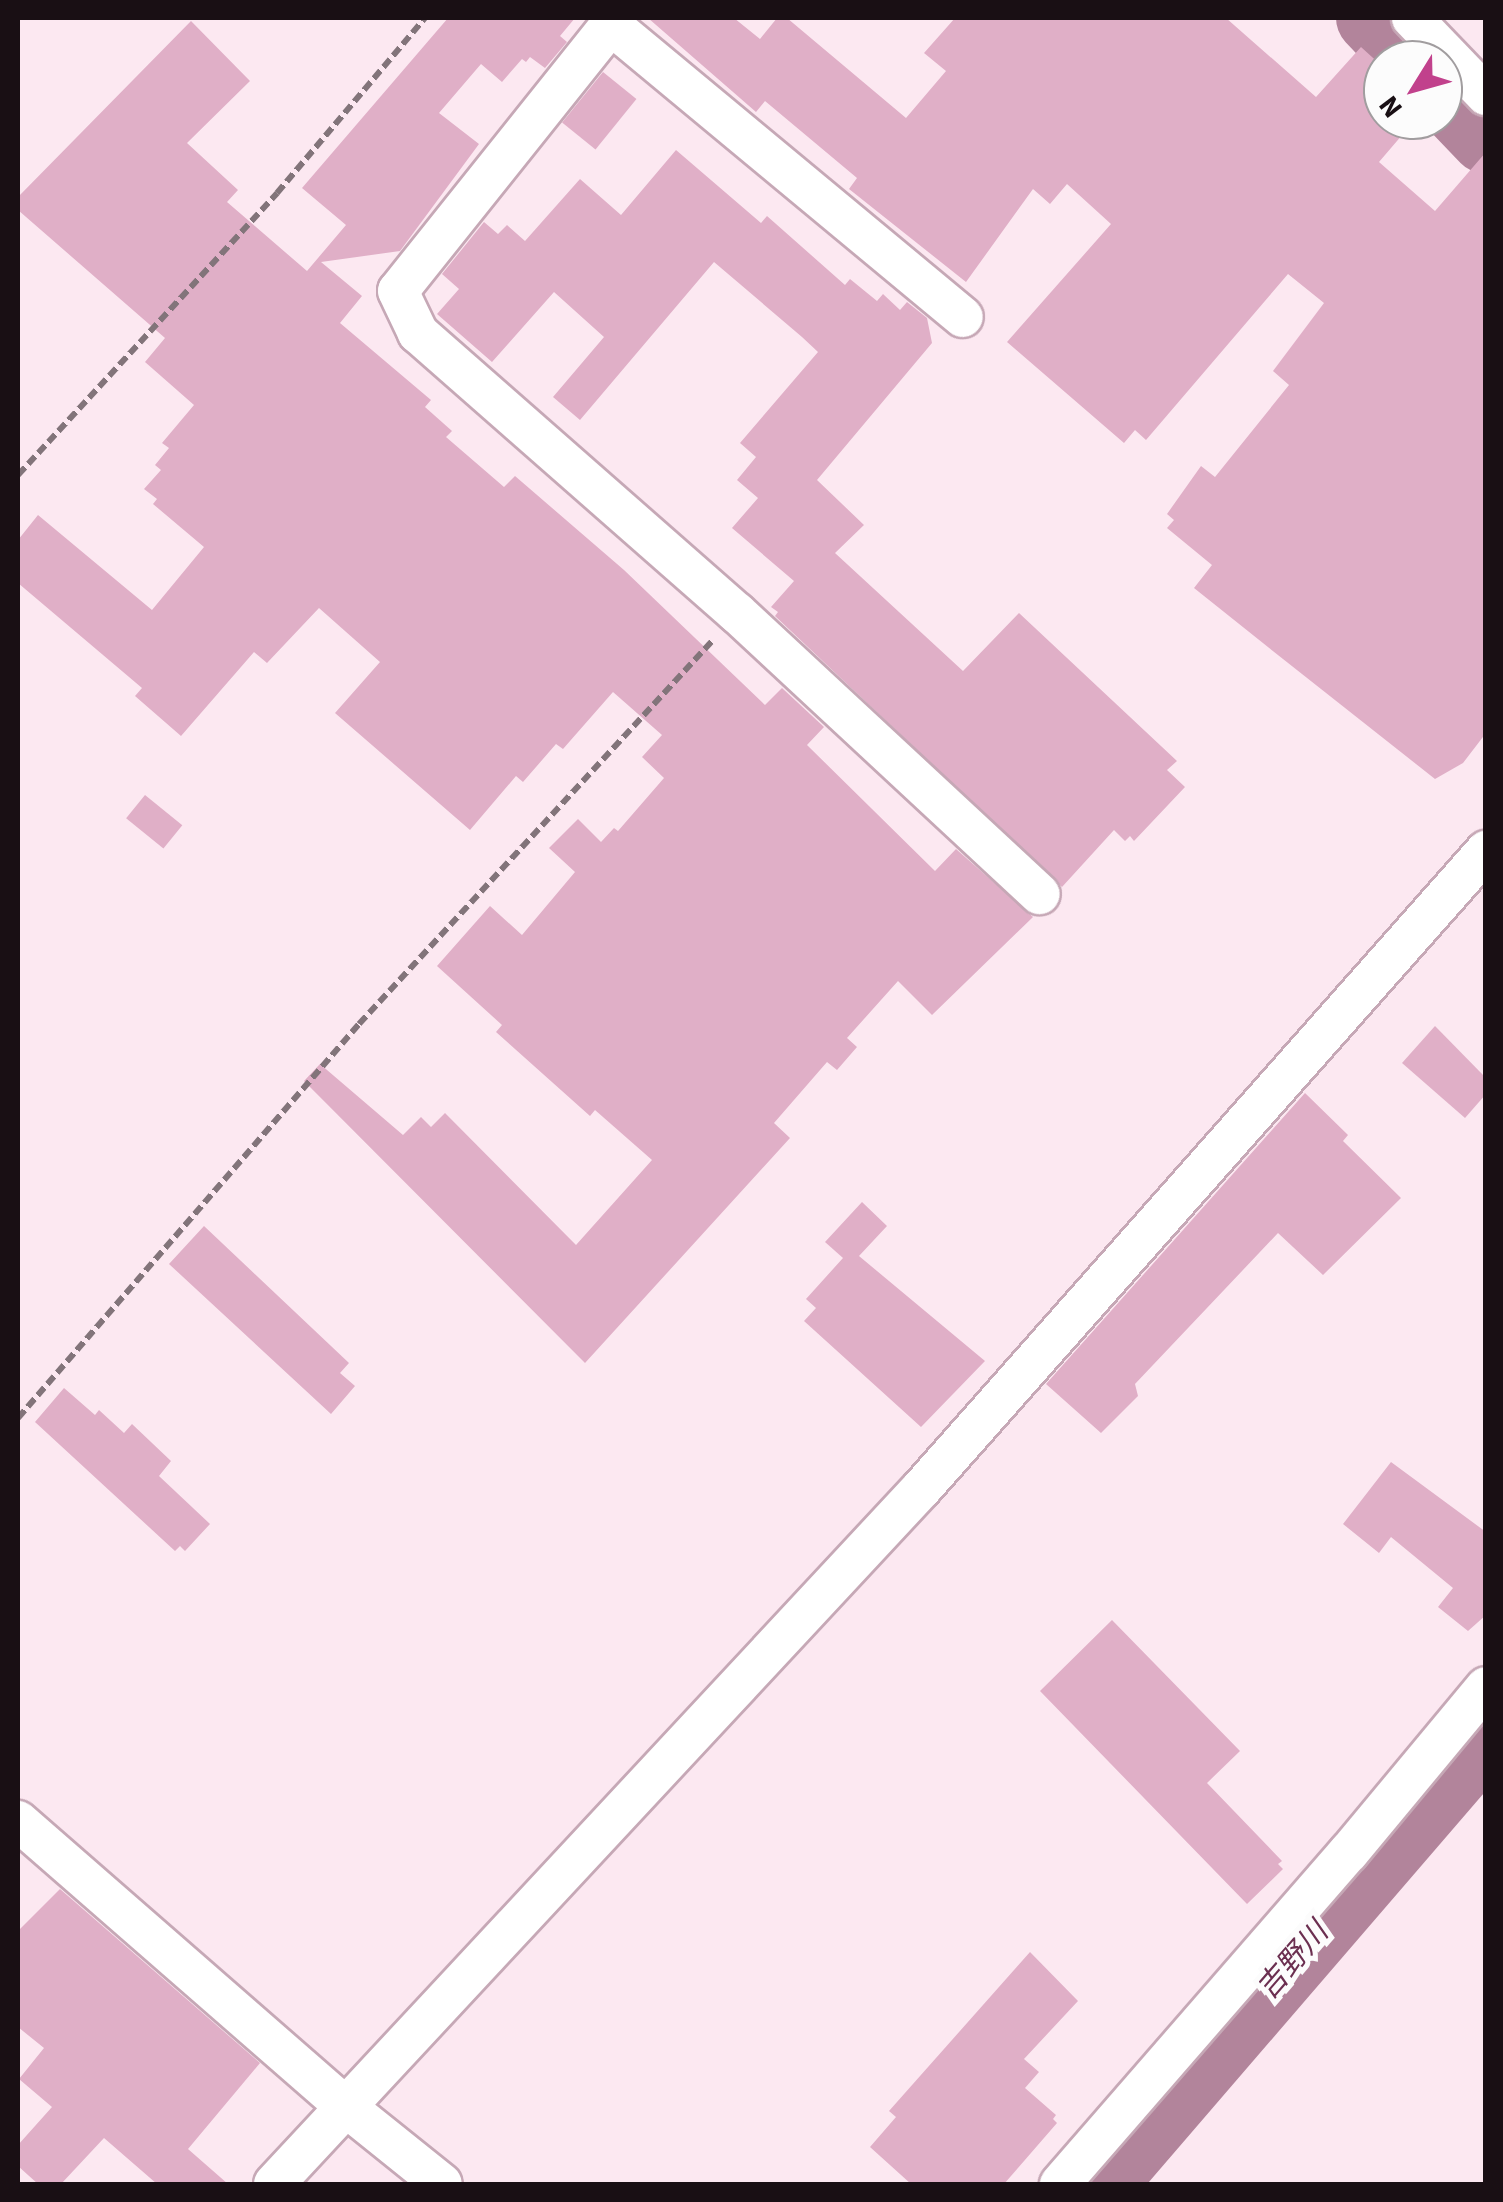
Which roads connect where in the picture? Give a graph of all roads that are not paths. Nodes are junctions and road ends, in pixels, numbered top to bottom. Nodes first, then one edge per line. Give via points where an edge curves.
1 (1412, 18) edge
2 (613, 21) edge
3 (1486, 95) edge
4 (963, 317) dead end
5 (1486, 851) edge
6 (1039, 894) dead end
7 (1486, 1687) edge
8 (18, 1820) edge
9 (344, 2106) junction
10 (274, 2184) edge
11 (442, 2184) edge
12 (1060, 2184) edge

1 - 3 street
2 - 4 street
2 - 6 street via 398,291 418,333 738,613
5 - 9 street via 922,1488
7 - 12 street
8 - 9 street
9 - 10 street
9 - 11 street

